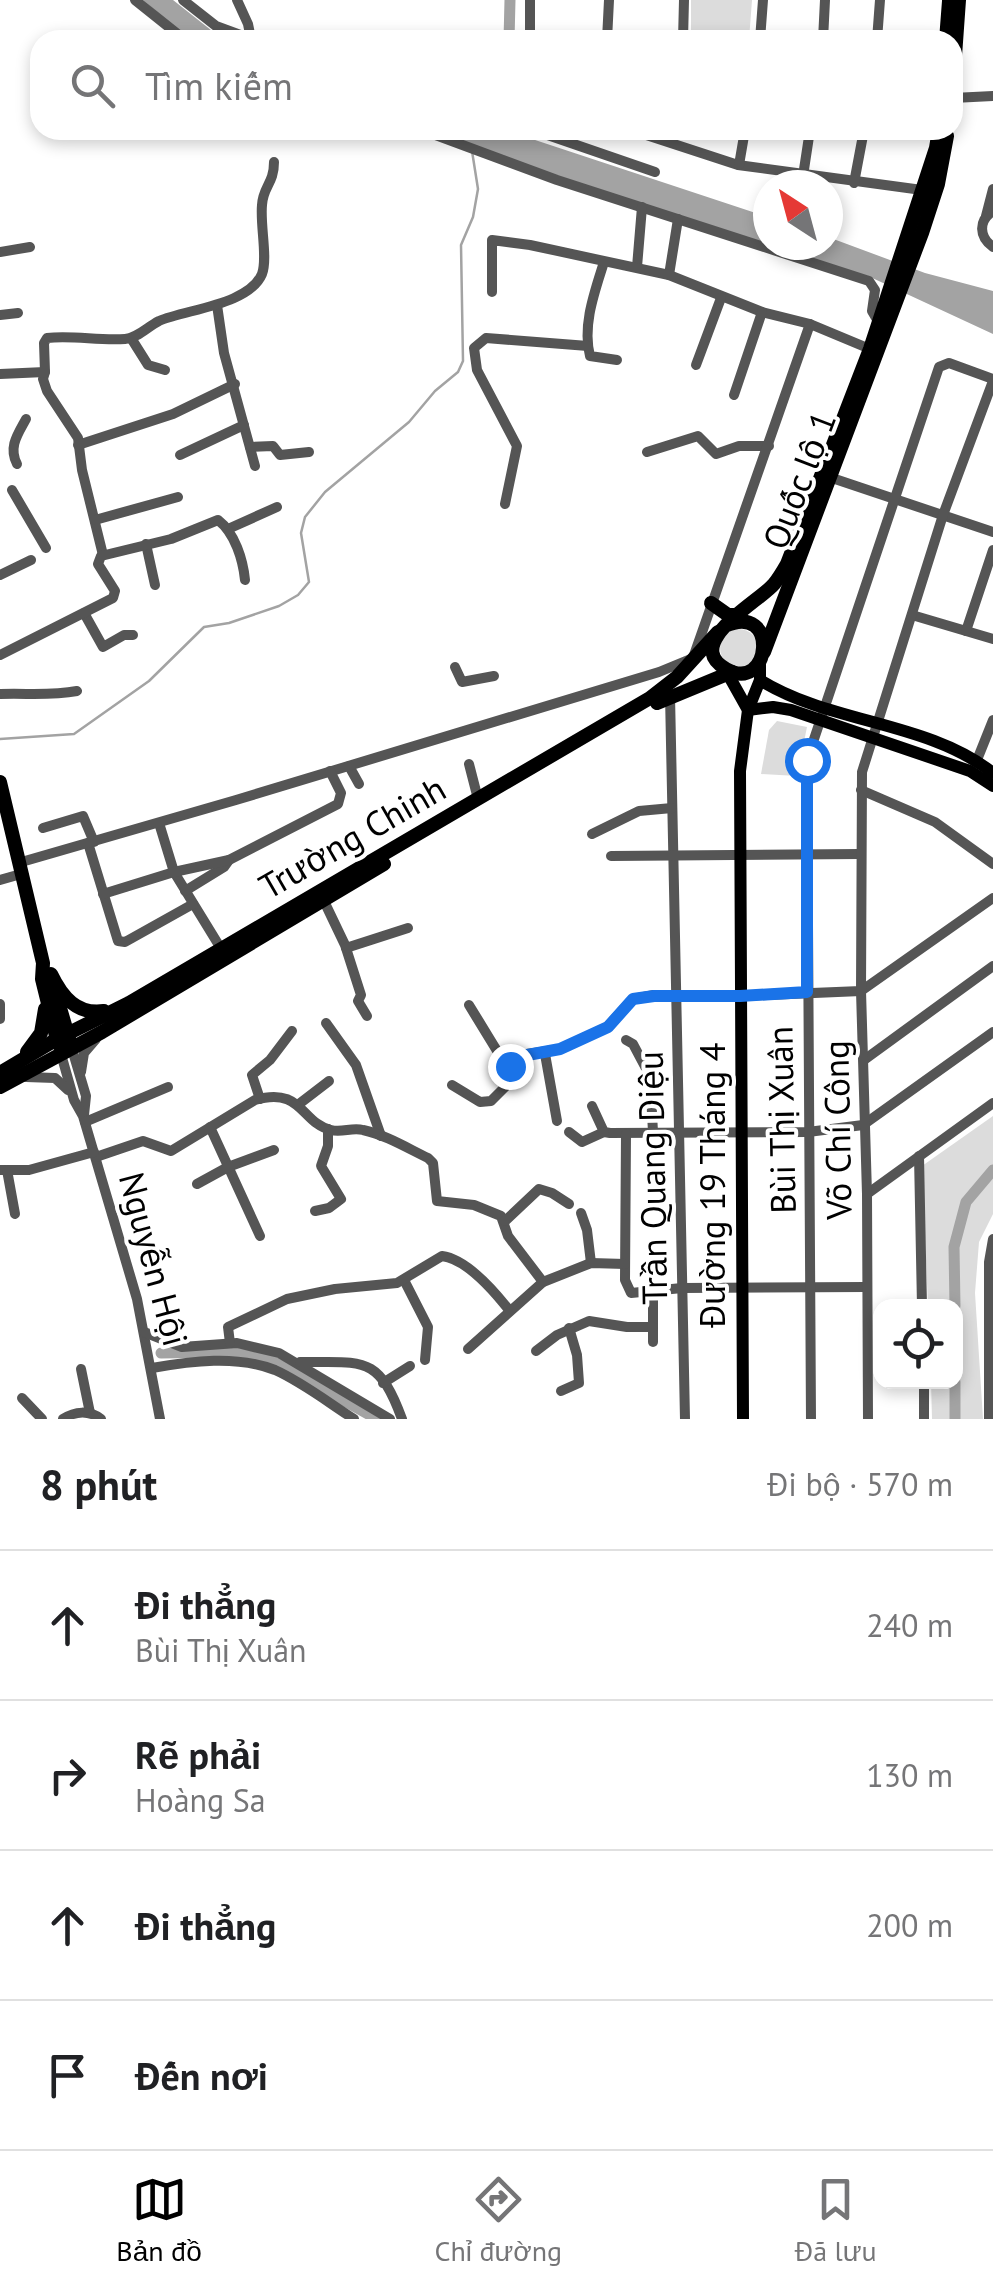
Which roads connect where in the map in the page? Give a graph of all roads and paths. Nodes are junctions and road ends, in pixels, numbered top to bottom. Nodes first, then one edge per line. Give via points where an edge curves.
1 (135, 0) edge
2 (183, 0) edge
3 (237, 0) edge
4 (530, 0) edge
5 (609, 0) edge
6 (684, 0) edge
7 (762, 0) edge
8 (826, 0) edge
9 (880, 0) edge
10 (949, 0) edge
11 (958, 0) edge
12 (172, 30) edge
13 (226, 30) edge
14 (250, 30) edge
15 (532, 30) edge
16 (608, 30) edge
17 (682, 30) edge
18 (760, 30) edge
19 (823, 30) edge
20 (877, 30) edge
21 (947, 30) edge
22 (956, 30) edge
23 (993, 96) edge
24 (963, 98) edge
25 (450, 140) edge
26 (562, 140) edge
27 (662, 140) edge
28 (678, 140) edge
29 (743, 140) edge
30 (808, 140) edge
31 (862, 140) edge
32 (937, 140) edge
33 (946, 140) edge
34 (678, 145) junction
35 (274, 162) dead end
36 (738, 165) junction
37 (768, 170) edge
38 (804, 170) edge
39 (655, 172) dead end
40 (843, 181) edge
41 (854, 182) junction
42 (993, 188) edge
43 (922, 190) junction
44 (642, 207) junction
45 (990, 213) edge
46 (678, 219) junction
47 (993, 246) edge
48 (30, 248) dead end
49 (0, 252) edge
50 (604, 262) junction
51 (637, 268) junction
52 (668, 276) junction
53 (492, 292) dead end
54 (721, 298) junction
55 (217, 304) junction
56 (762, 312) junction
57 (18, 313) dead end
58 (0, 315) edge
59 (810, 324) junction
60 (883, 325) junction
61 (131, 338) junction
62 (588, 346) junction
63 (870, 349) junction
64 (618, 360) dead end
65 (696, 365) dead end
66 (166, 370) dead end
67 (45, 372) junction
68 (0, 374) edge
69 (993, 380) edge
70 (235, 384) junction
71 (734, 395) dead end
72 (26, 418) dead end
73 (244, 425) junction
74 (78, 445) junction
75 (769, 446) junction
76 (250, 447) junction
77 (310, 452) dead end
78 (647, 452) dead end
79 (180, 456) dead end
80 (18, 464) dead end
81 (255, 466) dead end
82 (832, 478) junction
83 (12, 490) dead end
84 (178, 497) dead end
85 (894, 499) junction
86 (505, 504) dead end
87 (277, 507) dead end
88 (944, 516) junction
89 (95, 520) junction
90 (228, 529) junction
91 (993, 532) edge
92 (146, 544) junction
93 (46, 548) dead end
94 (993, 550) edge
95 (103, 555) junction
96 (31, 560) dead end
97 (0, 576) edge
98 (245, 580) dead end
99 (155, 584) dead end
100 (710, 602) junction
101 (84, 613) junction
102 (737, 614) junction
103 (912, 616) junction
104 (722, 629) junction
105 (966, 631) junction
106 (133, 635) dead end
107 (993, 639) edge
108 (0, 655) edge
109 (762, 657) junction
110 (693, 658) junction
111 (456, 667) dead end
112 (728, 671) junction
113 (494, 676) dead end
114 (760, 680) junction
115 (77, 691) dead end
116 (0, 694) edge
117 (670, 695) junction
118 (748, 710) junction
119 (821, 712) junction
120 (993, 720) edge
121 (874, 729) junction
122 (977, 760) junction
123 (468, 764) dead end
124 (349, 766) junction
125 (330, 771) junction
126 (993, 772) edge
127 (0, 782) edge
128 (359, 784) dead end
129 (993, 786) edge
130 (861, 790) junction
131 (478, 799) junction
132 (672, 808) junction
133 (158, 823) junction
134 (42, 828) dead end
135 (592, 834) dead end
136 (91, 843) junction
137 (805, 854) junction
138 (860, 854) junction
139 (611, 856) dead end
140 (674, 856) junction
141 (739, 856) junction
142 (229, 860) junction
143 (993, 864) edge
144 (19, 868) junction
145 (174, 872) junction
146 (0, 880) edge
147 (185, 891) junction
148 (103, 894) junction
149 (993, 898) edge
150 (324, 899) junction
151 (193, 904) junction
152 (408, 928) dead end
153 (220, 947) junction
154 (346, 948) junction
155 (993, 966) edge
156 (45, 972) junction
157 (861, 990) junction
158 (807, 992) junction
159 (676, 995) junction
160 (740, 996) junction
161 (129, 1003) junction
162 (0, 1004) edge
163 (469, 1005) dead end
164 (367, 1016) dead end
165 (0, 1020) edge
166 (326, 1022) dead end
167 (292, 1031) dead end
168 (102, 1032) junction
169 (993, 1032) edge
170 (626, 1040) dead end
171 (64, 1044) junction
172 (545, 1054) junction
173 (864, 1060) junction
174 (510, 1066) junction
175 (8, 1073) edge
176 (81, 1078) junction
177 (330, 1081) dead end
178 (452, 1085) dead end
179 (168, 1086) dead end
180 (0, 1087) edge
181 (260, 1098) junction
182 (74, 1100) junction
183 (993, 1103) edge
184 (298, 1104) junction
185 (592, 1106) dead end
186 (84, 1119) junction
187 (557, 1121) dead end
188 (863, 1125) junction
189 (210, 1127) junction
190 (328, 1129) junction
191 (570, 1132) dead end
192 (604, 1132) junction
193 (653, 1132) junction
194 (679, 1132) junction
195 (742, 1132) junction
196 (808, 1132) junction
197 (626, 1134) junction
198 (381, 1136) junction
199 (274, 1150) dead end
200 (95, 1154) junction
201 (919, 1156) junction
202 (228, 1167) junction
203 (3, 1170) edge
204 (197, 1184) dead end
205 (867, 1194) junction
206 (569, 1204) dead end
207 (315, 1211) dead end
208 (581, 1213) dead end
209 (15, 1214) dead end
210 (505, 1221) junction
211 (260, 1236) dead end
212 (993, 1239) edge
213 (590, 1263) junction
214 (625, 1264) junction
215 (404, 1280) junction
216 (542, 1282) junction
217 (810, 1287) junction
218 (866, 1287) junction
219 (682, 1288) junction
220 (743, 1288) junction
221 (653, 1293) junction
222 (922, 1299) edge
223 (509, 1310) junction
224 (653, 1327) junction
225 (569, 1328) junction
226 (144, 1332) junction
227 (654, 1342) dead end
228 (230, 1343) junction
229 (468, 1349) dead end
230 (536, 1351) dead end
231 (425, 1360) dead end
232 (295, 1362) junction
233 (410, 1366) dead end
234 (152, 1368) junction
235 (81, 1370) dead end
236 (383, 1383) junction
237 (924, 1389) edge
238 (561, 1392) dead end
239 (22, 1398) dead end
240 (95, 1416) edge
241 (42, 1419) edge
242 (63, 1419) edge
243 (160, 1419) edge
244 (354, 1419) edge
245 (390, 1419) edge
246 (402, 1419) edge
247 (685, 1419) edge
248 (743, 1419) edge
249 (811, 1419) edge
250 (868, 1419) edge
251 (924, 1419) edge
252 (990, 1419) edge

1 - 12 street
2 - 13 street
3 - 14 street
4 - 15 street
5 - 16 street
6 - 17 street
7 - 18 street
8 - 19 street
9 - 20 street
10 - 21 highway
11 - 22 highway
23 - 24 street
25 - 44 street
26 - 39 street
27 - 34 street
28 - 34 street
29 - 36 street
30 - 38 street
31 - 41 street
32 - 43 highway
33 - 60 highway via 922,234
34 - 36 street
35 - 55 street via 262,203 262,277
36 - 37 street
40 - 41 street
41 - 43 street
42 - 45 street
43 - 60 highway
44 - 46 street
44 - 51 street
45 - 47 street via 982,236
46 - 52 street
46 - 60 street via 871,282 872,312
48 - 49 street
50 - 51 street
50 - 53 street via 492,240
50 - 62 street
51 - 52 street
52 - 54 street
54 - 56 street
54 - 65 street
55 - 61 street via 162,320
55 - 70 street
56 - 59 street
56 - 71 street
57 - 58 street
59 - 63 street
59 - 75 street
60 - 63 highway, Quốc lộ 1
60 - 82 highway, Quốc lộ 1
61 - 66 street via 148,366
61 - 67 street via 50,337 44,343
62 - 64 street via 590,356
62 - 86 street via 486,338 474,348 477,370 517,446
63 - 102 highway, Quốc lộ 1 via 787,564 774,585
67 - 68 street
67 - 74 street via 47,392
69 - 85 street, Bùi Thị Xuân via 942,364
69 - 88 street, Võ Chí Công
70 - 73 street
70 - 74 street via 173,414
72 - 80 street via 13,446
73 - 76 street
73 - 79 street
74 - 89 street
75 - 78 street via 716,454 698,436
75 - 100 street
76 - 77 street
76 - 81 street
82 - 85 street
82 - 109 highway, Quốc lộ 1
83 - 93 street
84 - 89 street
85 - 88 street
85 - 119 street, Bùi Thị Xuân
87 - 90 street
88 - 91 street
88 - 103 street, Võ Chí Công
89 - 95 street
90 - 92 street via 215,521
90 - 98 street via 244,560
92 - 95 street
92 - 99 street
94 - 105 street
95 - 101 street via 98,564 115,596
96 - 97 street
100 - 102 highway via 728,616
100 - 110 street
101 - 106 street via 102,647
101 - 108 street
102 - 104 highway, Quốc lộ 1
103 - 105 street
103 - 121 street, Võ Chí Công
104 - 109 highway via 750,624 762,636
104 - 110 highway, Trường Chinh
104 - 112 highway via 715,656
105 - 107 street
109 - 112 highway via 748,671
109 - 114 main road, Đường 19 Tháng 4
110 - 124 street
110 - 131 highway, Trường Chinh via 650,698
111 - 113 street via 462,682
112 - 117 highway, Trường Chinh
112 - 118 main road
114 - 118 main road, Đường 19 Tháng 4
114 - 119 main road
115 - 116 street
117 - 132 street, Trần Quang Diệu
117 - 150 highway, Trường Chinh
118 - 119 main road
118 - 141 main road, Đường 19 Tháng 4
119 - 121 main road
119 - 137 street, Bùi Thị Xuân via 807,760
120 - 122 street
121 - 122 main road
121 - 129 main road
121 - 130 street, Võ Chí Công
122 - 126 main road
123 - 131 street
124 - 125 street
124 - 128 street
125 - 133 street
125 - 142 street via 341,793 338,804
127 - 144 highway, Nguyễn Hội
130 - 138 street, Võ Chí Công
130 - 143 street via 936,822
131 - 153 highway, Trường Chinh
132 - 135 street via 639,811
132 - 140 street, Trần Quang Diệu
133 - 136 street
133 - 145 street
134 - 136 street via 83,816
136 - 144 street
136 - 148 street
137 - 138 street
137 - 141 street
137 - 158 street, Bùi Thị Xuân
138 - 157 street, Võ Chí Công
139 - 140 street
140 - 141 street
140 - 159 street, Trần Quang Diệu
141 - 160 main road, Đường 19 Tháng 4
142 - 145 street
142 - 147 street
144 - 146 street
144 - 156 highway, Nguyễn Hội
145 - 147 street
145 - 148 street
147 - 151 street
148 - 151 street via 121,942
149 - 157 street
150 - 154 street
150 - 168 highway, Trường Chinh
151 - 153 street
152 - 154 street
153 - 161 highway, Trường Chinh
154 - 164 street
155 - 173 street
156 - 161 highway via 83,1011
156 - 171 highway, Nguyễn Hội
156 - 175 highway via 44,1024
157 - 158 street
157 - 173 street, Võ Chí Công
158 - 160 street
158 - 196 street, Bùi Thị Xuân
159 - 160 street
159 - 172 street via 630,1000 608,1027
159 - 194 street, Trần Quang Diệu
160 - 195 main road, Đường 19 Tháng 4
161 - 171 highway, Trường Chinh
162 - 165 street
163 - 174 street
166 - 198 street via 356,1065
167 - 181 street via 252,1075
168 - 171 highway, Trường Chinh
168 - 176 street via 84,1053
169 - 188 street
170 - 193 street via 650,1076
171 - 175 highway, Trường Chinh
171 - 176 street, Nguyễn Hội
171 - 182 street, Nguyễn Hội
172 - 174 street via 522,1056
172 - 187 street
173 - 188 street, Võ Chí Công
174 - 178 street via 506,1085 491,1101 480,1102
175 - 180 highway, Trường Chinh
175 - 182 street via 55,1078
176 - 186 street, Nguyễn Hội
177 - 184 street
179 - 186 street
181 - 184 street
181 - 189 street
182 - 186 street, Nguyễn Hội
183 - 201 street
184 - 190 street
185 - 192 street
186 - 200 street, Nguyễn Hội
188 - 196 street
188 - 205 street, Võ Chí Công
189 - 200 street via 170,1151 142,1141
189 - 202 street
190 - 198 street
190 - 207 street via 321,1166 341,1201
191 - 192 street via 582,1142
192 - 197 street
193 - 194 street
193 - 197 street
194 - 195 street
194 - 219 street, Trần Quang Diệu
195 - 196 street
195 - 220 main road, Đường 19 Tháng 4
196 - 217 street, Bùi Thị Xuân
197 - 214 street
198 - 210 street via 431,1161 436,1201 480,1206
199 - 202 street
200 - 203 street
200 - 226 street, Nguyễn Hội
201 - 205 street
201 - 222 street
202 - 204 street
202 - 211 street
203 - 209 street
205 - 218 street, Võ Chí Công
206 - 210 street via 539,1189
208 - 213 street
210 - 216 street via 508,1236
212 - 252 street
213 - 214 street
213 - 216 street
214 - 221 street via 627,1289
215 - 223 street via 442,1256 452,1258 490,1285
215 - 228 street via 288,1299 228,1327
215 - 231 street via 428,1327
216 - 223 street
217 - 218 street
217 - 220 street
217 - 249 street, Bùi Thị Xuân
218 - 250 street, Võ Chí Công
219 - 220 street
219 - 221 street
219 - 247 street, Trần Quang Diệu
220 - 248 main road, Đường 19 Tháng 4
221 - 224 street
223 - 229 street
224 - 225 street via 594,1320
224 - 227 street
225 - 230 street
225 - 238 street via 579,1383
226 - 228 street via 182,1346
226 - 234 street, Nguyễn Hội
228 - 232 street via 279,1352
232 - 236 street via 366,1364
232 - 245 street
233 - 236 street
234 - 243 street, Nguyễn Hội
234 - 244 street via 246,1363 276,1370
235 - 240 street
236 - 246 street
237 - 251 street
239 - 241 street
240 - 242 street via 80,1412

